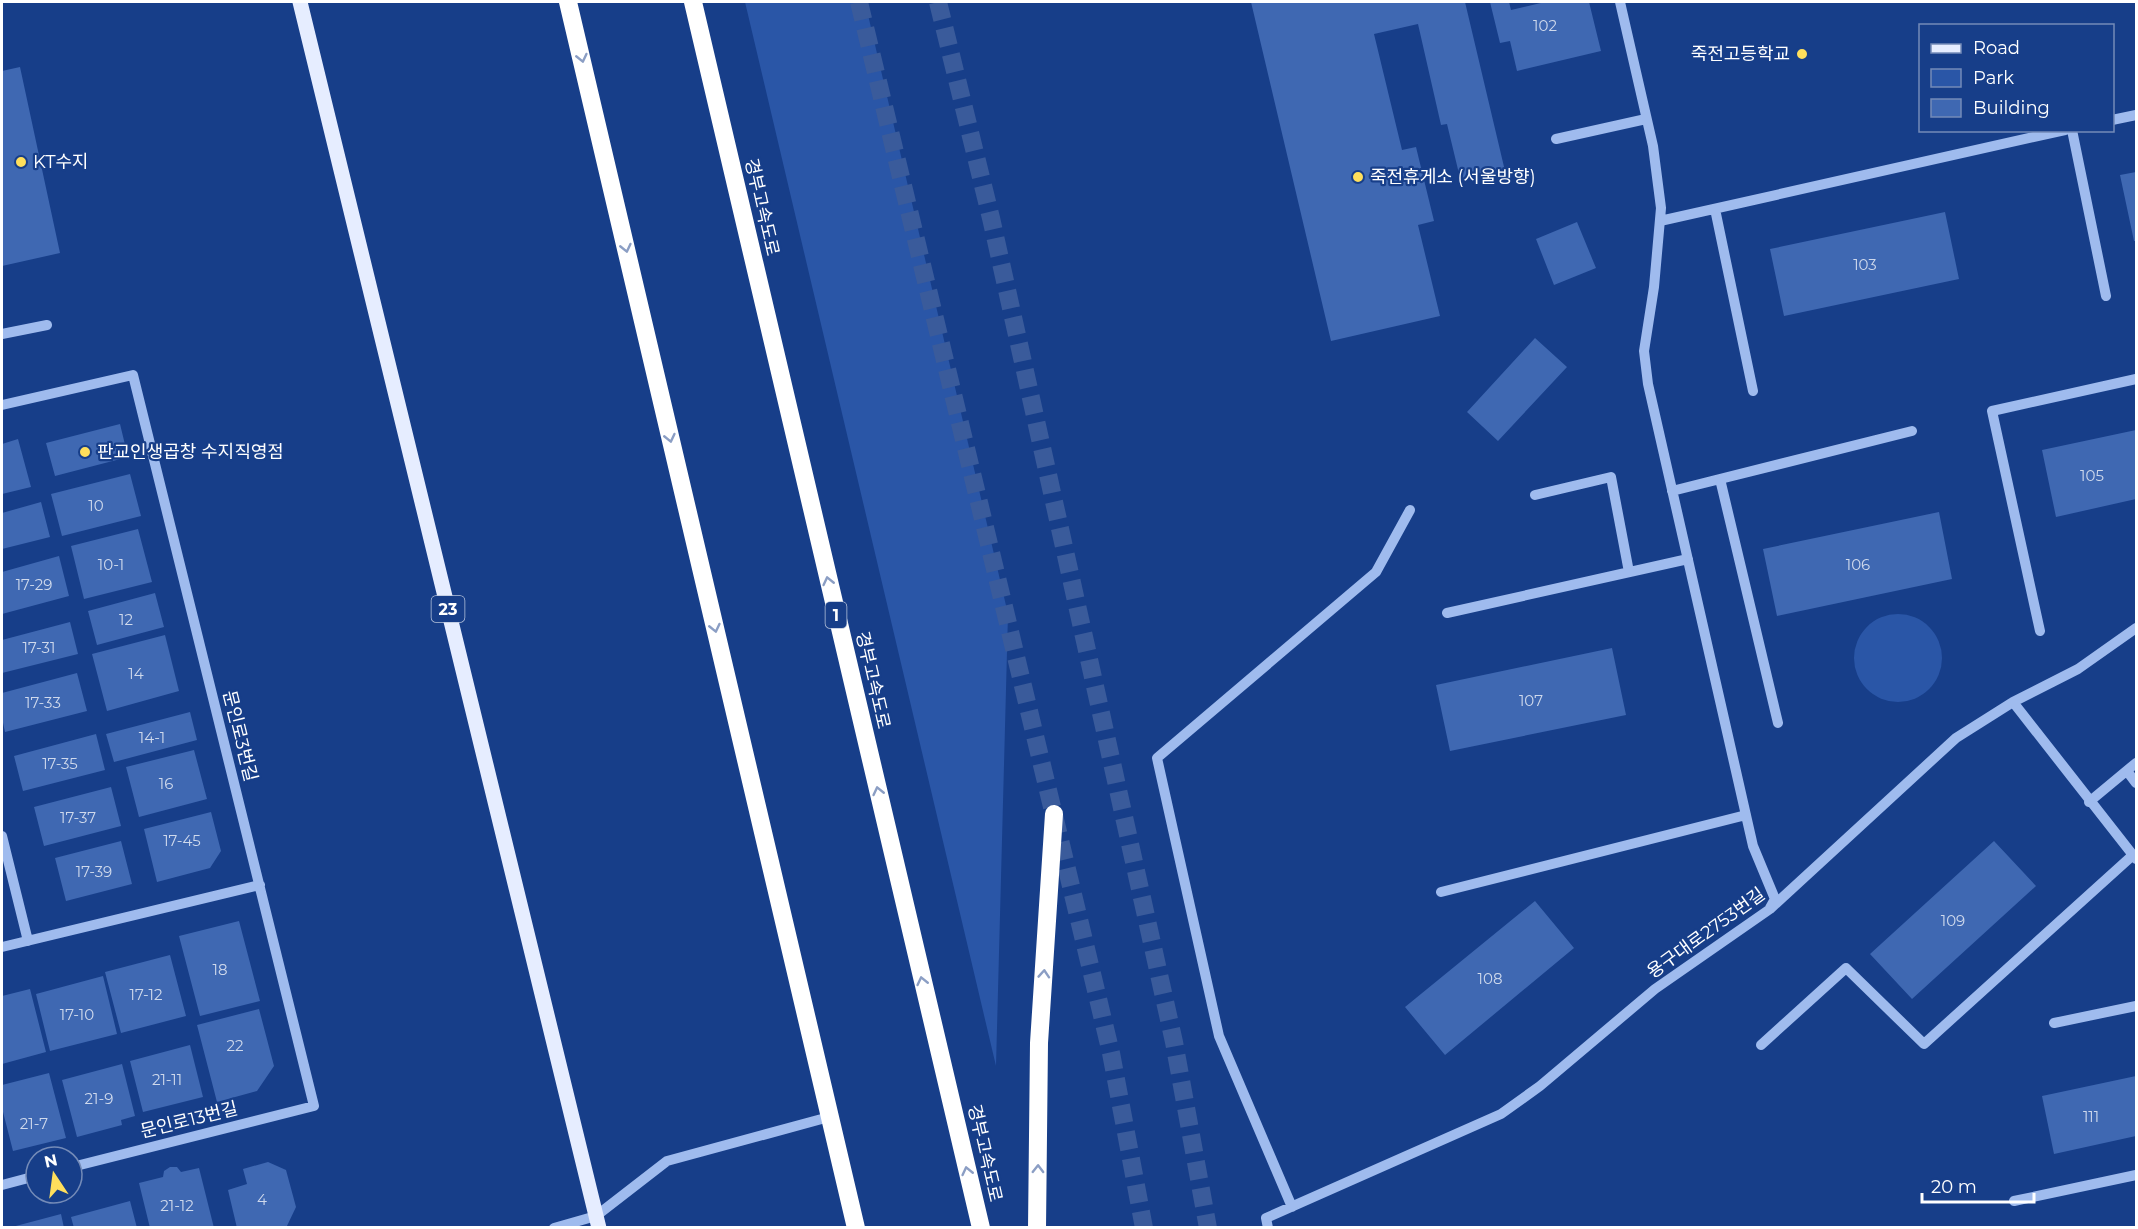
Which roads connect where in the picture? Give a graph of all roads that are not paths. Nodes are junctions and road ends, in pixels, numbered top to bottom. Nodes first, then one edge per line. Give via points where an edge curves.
1 (300, 2) edge
2 (568, 2) edge
3 (693, 2) edge
4 (1620, 2) edge
5 (2136, 115) edge
6 (1647, 119) junction
7 (2114, 120) edge
8 (2056, 132) edge
9 (2072, 132) edge
10 (1556, 139) dead end
11 (1715, 209) junction
12 (1660, 221) junction
13 (2106, 296) dead end
14 (47, 325) dead end
15 (2, 334) edge
16 (2136, 378) edge
17 (1753, 391) dead end
18 (2, 405) edge
19 (1912, 431) dead end
20 (1720, 479) junction
21 (1672, 491) junction
22 (1534, 495) dead end
23 (1410, 510) dead end
24 (1688, 559) junction
25 (1629, 572) junction
26 (1447, 613) dead end
27 (2136, 628) edge
28 (2040, 631) dead end
29 (2013, 702) junction
30 (1778, 723) dead end
31 (2136, 764) edge
32 (2127, 771) junction
33 (2136, 783) edge
34 (2089, 802) junction
35 (1054, 814) dead end
36 (1746, 816) junction
37 (2, 836) edge
38 (2135, 857) edge
39 (260, 885) junction
40 (1441, 892) dead end
41 (1770, 909) junction
42 (28, 941) junction
43 (2, 947) edge
44 (2136, 1006) edge
45 (2055, 1023) dead end
46 (1761, 1045) dead end
47 (314, 1106) joint
48 (829, 1117) junction
49 (84, 1164) edge
50 (2136, 1175) edge
51 (24, 1179) edge
52 (2, 1185) edge
53 (2014, 1201) dead end
54 (1292, 1207) junction
55 (598, 1222) edge
56 (1267, 1223) edge
57 (554, 1227) edge
58 (856, 1227) edge
59 (981, 1227) edge
60 (1037, 1227) edge

1 - 55 main road, 23
2 -> 48 highway
59 -> 3 highway, 경부고속도로 / 1
4 - 6 street
5 - 7 street
6 - 10 street
6 - 12 street via 1659,177
8 - 11 street
9 - 13 street
11 - 12 street
11 - 17 street
12 - 21 street via 1644,351
14 - 15 street
16 - 28 street via 1992,411
18 - 39 street, 문인로3번길 via 133,375
19 - 20 street
20 - 21 street
20 - 30 street
21 - 24 street
22 - 25 street via 1611,477
23 - 54 street via 1376,572 1157,758 1219,1036
24 - 25 street
24 - 36 street
25 - 26 street
27 - 29 street, 용구대로2753번길 via 2078,669
29 - 34 street
29 - 41 street, 용구대로2753번길 via 1956,738
31 - 32 street
32 - 33 street
32 - 34 street
34 - 38 street
60 -> 35 highway via 1039,1043
36 - 40 street
36 - 41 street via 1753,846 1775,899
37 - 42 street
38 - 46 street via 1924,1044 1846,968
39 - 42 street
39 - 47 street, 문인로3번길
41 - 54 street, 용구대로2753번길 via 1655,989 1501,1114
42 - 43 street
44 - 45 street
47 - 49 street, 문인로13번길
48 - 55 street via 667,1161
48 - 58 highway
50 - 53 street
51 - 52 street
54 - 56 street, 용구대로2753번길
55 - 57 street

